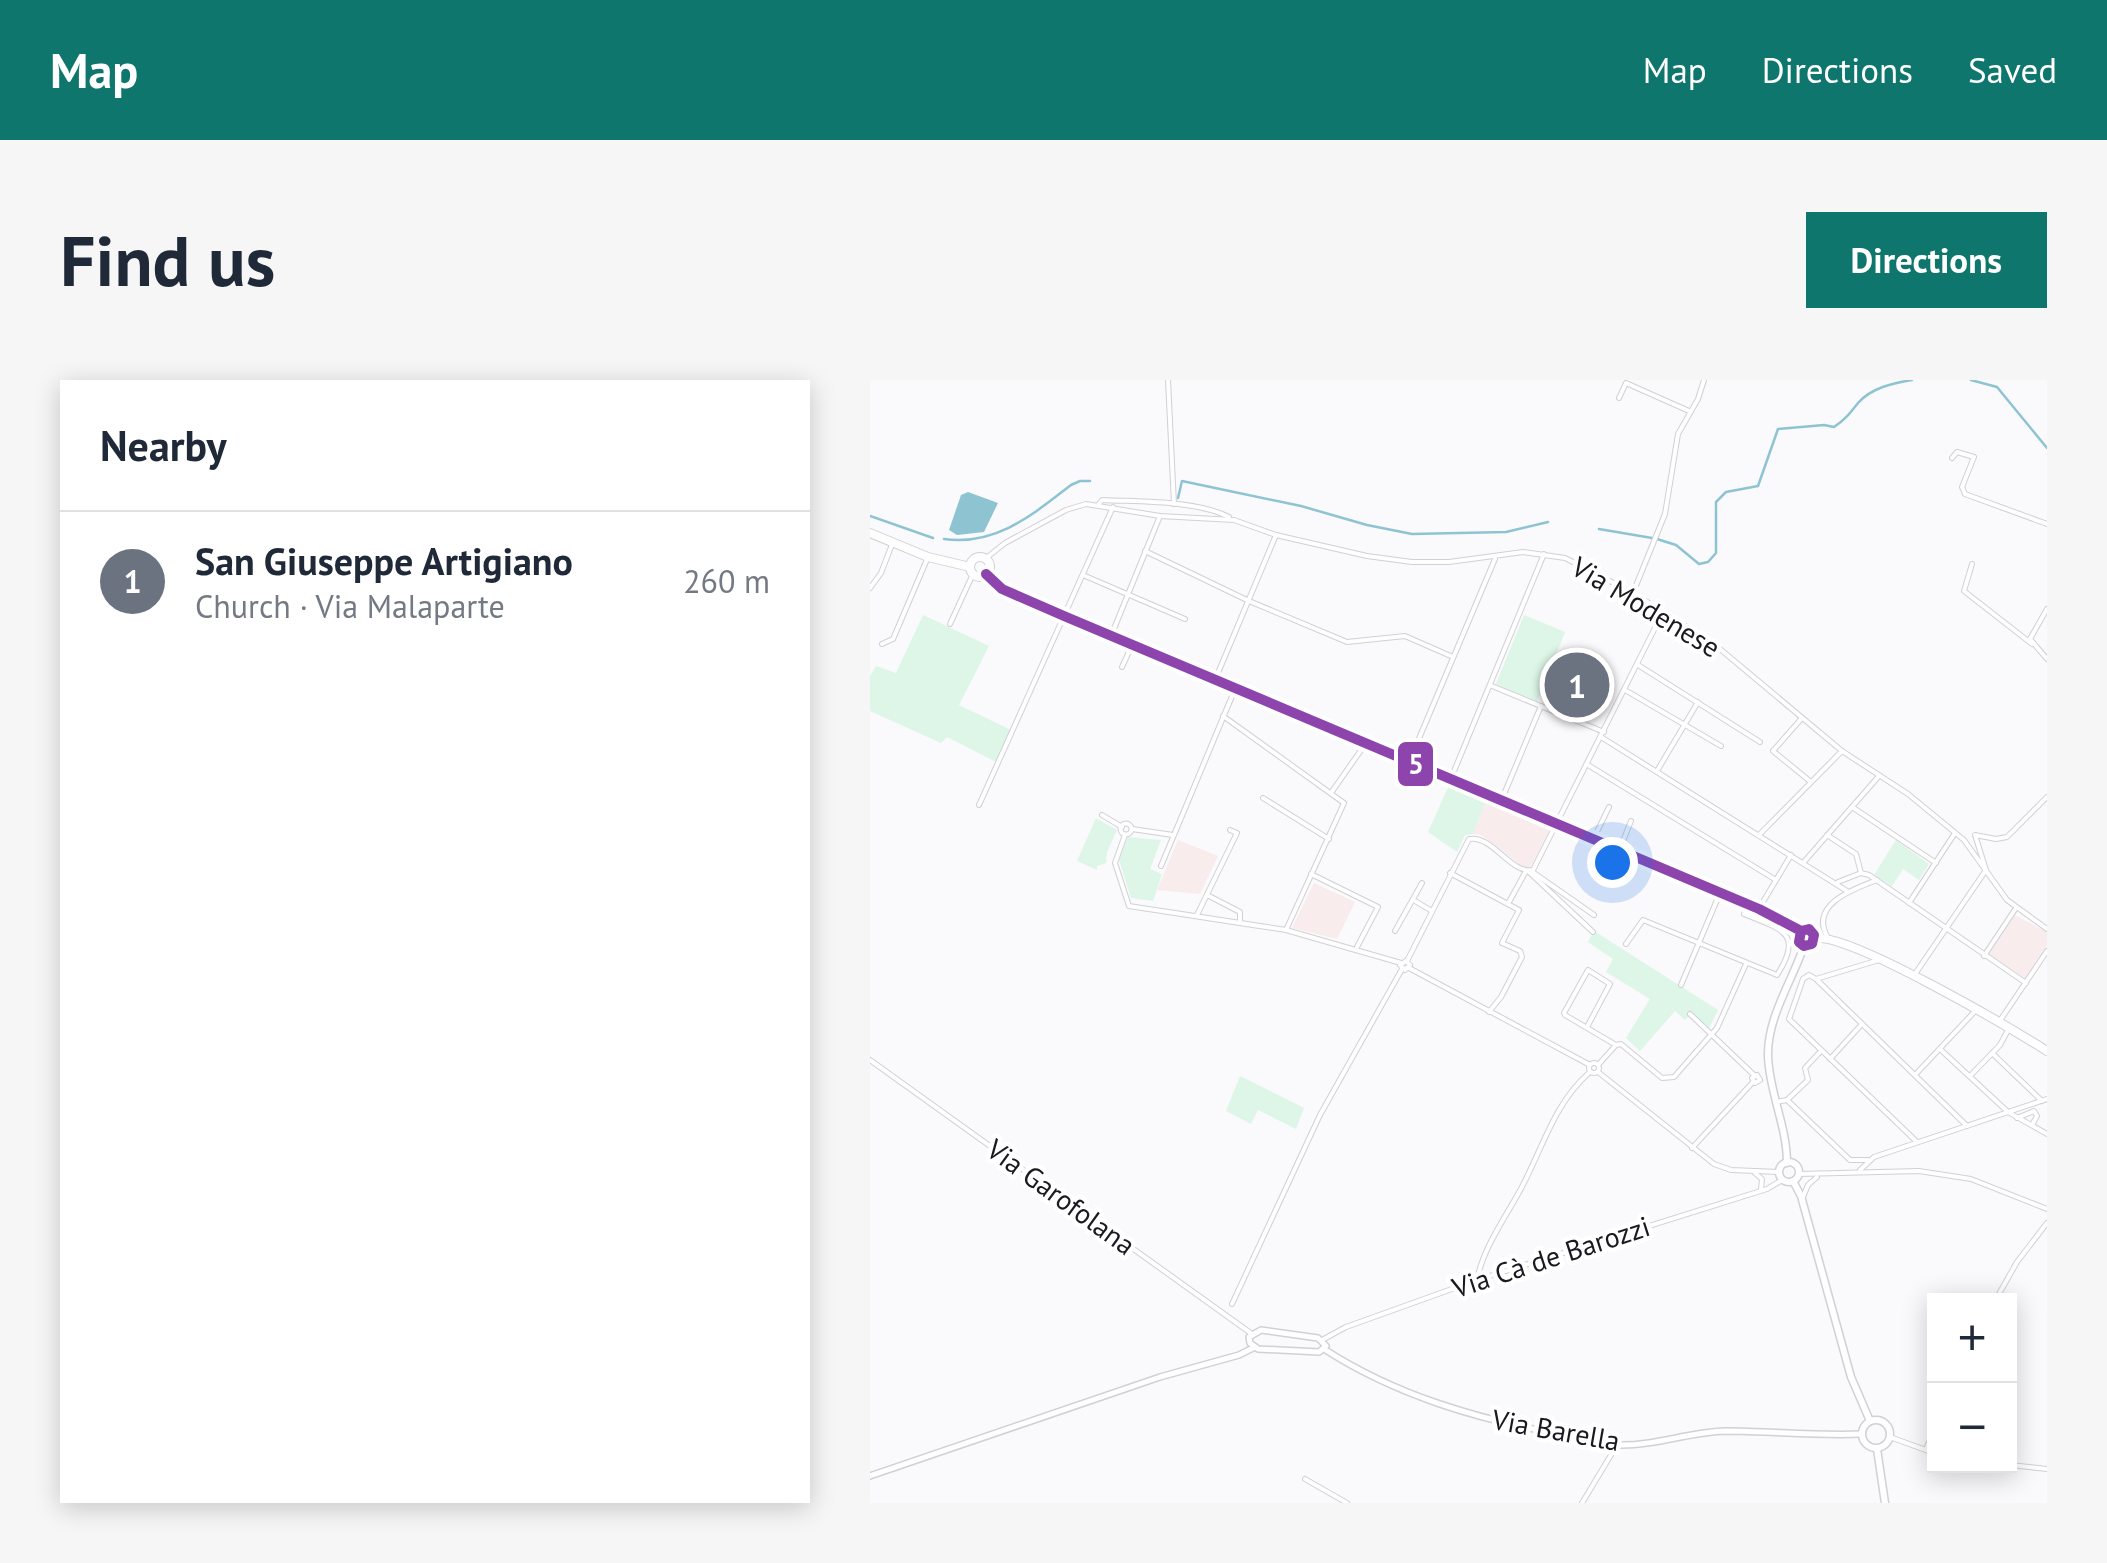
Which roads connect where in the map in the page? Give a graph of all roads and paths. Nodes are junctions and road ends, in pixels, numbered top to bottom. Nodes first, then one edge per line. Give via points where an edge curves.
1 (1168, 380) edge
2 (1704, 380) edge
3 (1618, 398) dead end
4 (1690, 412) junction
5 (1952, 458) dead end
6 (1174, 504) junction
7 (1098, 505) junction
8 (1113, 508) junction
9 (1160, 516) junction
10 (1234, 520) junction
11 (2047, 524) edge
12 (870, 533) edge
13 (1276, 535) junction
14 (892, 542) junction
15 (1145, 551) junction
16 (1545, 553) junction
17 (928, 557) junction
18 (1496, 557) junction
19 (985, 559) junction
20 (1972, 564) dead end
21 (971, 570) junction
22 (986, 574) junction
23 (1082, 575) junction
24 (870, 588) edge
25 (1633, 593) junction
26 (1128, 594) junction
27 (1249, 601) junction
28 (2047, 610) edge
29 (1663, 612) junction
30 (1064, 616) junction
31 (1185, 618) dead end
32 (950, 624) dead end
33 (1110, 636) junction
34 (882, 644) dead end
35 (2032, 644) junction
36 (1132, 645) junction
37 (1453, 657) junction
38 (2047, 659) edge
39 (1638, 664) junction
40 (1122, 667) dead end
41 (1215, 680) junction
42 (1491, 686) junction
43 (1235, 689) junction
44 (1625, 690) junction
45 (1698, 702) junction
46 (1540, 706) junction
47 (1223, 716) junction
48 (1802, 718) junction
49 (1684, 725) junction
50 (1602, 735) junction
51 (1760, 742) dead end
52 (1366, 743) junction
53 (1721, 746) dead end
54 (1842, 751) junction
55 (1410, 762) junction
56 (1587, 765) junction
57 (1656, 771) junction
58 (1879, 775) junction
59 (1450, 781) junction
60 (1812, 782) junction
61 (1331, 792) junction
62 (2047, 797) edge
63 (1263, 798) dead end
64 (1500, 801) junction
65 (979, 805) dead end
66 (1609, 807) dead end
67 (1852, 807) junction
68 (1102, 814) dead end
69 (1631, 821) dead end
70 (1556, 825) junction
71 (1122, 826) junction
72 (1132, 830) junction
73 (1230, 830) dead end
74 (1955, 833) junction
75 (1124, 834) junction
76 (1173, 835) junction
77 (1827, 835) junction
78 (1759, 836) junction
79 (1329, 839) junction
80 (1592, 840) junction
81 (1619, 850) junction
82 (1791, 856) junction
83 (1802, 862) junction
84 (1936, 863) junction
85 (1160, 866) dead end
86 (1986, 870) junction
87 (1529, 872) junction
88 (1861, 873) junction
89 (1311, 874) junction
90 (1450, 874) junction
91 (1776, 880) junction
92 (1876, 880) junction
93 (1834, 882) junction
94 (1422, 883) dead end
95 (1847, 891) junction
96 (1720, 893) junction
97 (1207, 896) junction
98 (1413, 900) junction
99 (1908, 902) junction
100 (1508, 904) junction
101 (1748, 905) junction
102 (2016, 908) junction
103 (1759, 910) junction
104 (1432, 911) junction
105 (1198, 915) junction
106 (1594, 916) dead end
107 (1240, 922) junction
108 (1945, 929) junction
109 (2047, 929) edge
110 (1286, 930) junction
111 (1394, 931) dead end
112 (1801, 931) junction
113 (1594, 932) dead end
114 (1815, 938) junction
115 (1828, 938) junction
116 (1626, 944) dead end
117 (1700, 944) junction
118 (1804, 946) junction
119 (1356, 948) junction
120 (2047, 951) edge
121 (1984, 956) junction
122 (1879, 960) junction
123 (1403, 964) junction
124 (1746, 964) junction
125 (1914, 976) junction
126 (1816, 979) junction
127 (2026, 983) junction
128 (1681, 985) dead end
129 (1976, 1010) junction
130 (1489, 1012) junction
131 (1690, 1014) dead end
132 (1998, 1023) junction
133 (1862, 1024) junction
134 (1586, 1028) junction
135 (2009, 1029) junction
136 (1711, 1035) junction
137 (1616, 1044) junction
138 (1940, 1049) junction
139 (1822, 1051) junction
140 (2047, 1051) edge
141 (1992, 1053) junction
142 (1830, 1059) junction
143 (870, 1060) edge
144 (1590, 1068) junction
145 (1598, 1068) junction
146 (1914, 1075) junction
147 (1970, 1076) junction
148 (1770, 1077) junction
149 (1754, 1078) junction
150 (1787, 1100) junction
151 (2044, 1100) edge
152 (1776, 1102) junction
153 (2008, 1112) junction
154 (2017, 1118) junction
155 (1968, 1126) junction
156 (2031, 1127) junction
157 (2047, 1134) edge
158 (1917, 1142) junction
159 (1692, 1148) junction
160 (1868, 1160) junction
161 (1788, 1162) junction
162 (1860, 1170) junction
163 (1751, 1171) junction
164 (1820, 1174) junction
165 (1780, 1176) junction
166 (1796, 1177) junction
167 (1757, 1192) junction
168 (1802, 1201) junction
169 (2047, 1209) edge
170 (2047, 1223) edge
171 (1477, 1280) junction
172 (1999, 1293) edge
173 (1232, 1304) dead end
174 (1252, 1334) junction
175 (1322, 1340) junction
176 (1255, 1347) junction
177 (1324, 1350) junction
178 (1870, 1421) junction
179 (1862, 1434) junction
180 (1890, 1437) junction
181 (1617, 1445) junction
182 (1927, 1447) edge
183 (1877, 1448) junction
184 (1925, 1451) joint
185 (2017, 1466) edge
186 (2047, 1468) edge
187 (870, 1476) edge
188 (1305, 1479) dead end
189 (1347, 1503) edge
190 (1582, 1503) edge
191 (1885, 1503) edge

1 - 6 street
2 - 4 street
3 - 4 street via 1626,383
4 - 25 street via 1678,434 1665,514
5 - 11 street via 1957,452 1974,457 1962,487 1966,494
6 - 7 street
6 - 10 street
7 - 8 street, Via Modenese
7 - 19 street, Via Modenese via 1066,510
8 - 9 street, Via Modenese
8 - 23 street
9 - 10 street, Via Modenese
9 - 15 street
10 - 13 street, Via Modenese
12 - 14 main road
13 - 18 street, Via Modenese via 1412,562
13 - 27 street
14 - 17 main road
14 - 24 street
15 - 26 street
15 - 27 street
16 - 18 street, Via Modenese
16 - 25 street, Via Modenese
16 - 42 street
17 - 21 main road
17 - 34 street via 892,639
18 - 37 street
19 - 21 main road via 975,558
19 - 22 main road
20 - 35 street via 1964,591
21 - 22 main road
21 - 32 street
22 - 30 main road
23 - 26 street
23 - 30 street
25 - 29 street, Via Modenese
26 - 31 street
26 - 33 street
27 - 37 street via 1346,642 1406,636
27 - 41 street
28 - 35 street
29 - 39 street
29 - 48 street, Via Modenese via 1714,644
30 - 33 main road
30 - 65 street
33 - 36 main road
35 - 38 street
36 - 40 street
36 - 41 main road
37 - 55 street
39 - 44 street
39 - 45 street
41 - 43 main road
42 - 46 street
42 - 59 street
43 - 47 street
43 - 52 main road
44 - 49 street
44 - 50 street
45 - 49 street
45 - 51 street
46 - 50 street
46 - 64 street
47 - 61 street
47 - 76 street
48 - 54 street, Via Modenese
48 - 60 street via 1773,751
49 - 53 street
49 - 57 street
50 - 56 street
50 - 57 street
52 - 55 main road
52 - 61 street
54 - 58 street, Via Modenese
54 - 60 street
55 - 59 main road
56 - 70 street
56 - 91 street
57 - 78 street
58 - 67 street
58 - 74 street, Via Modenese
59 - 64 main road
60 - 78 street
61 - 79 street via 1344,805
62 - 86 street via 2007,837 1975,834
63 - 79 street
64 - 70 main road
66 - 80 street
67 - 77 street
67 - 84 street
68 - 71 street
69 - 81 street
70 - 80 main road
70 - 87 street
71 - 72 street
71 - 75 street
72 - 75 street
72 - 76 street
73 - 97 street via 1236,833
74 - 84 street
74 - 86 street, Via Modenese
75 - 105 street via 1115,863 1129,906
76 - 85 street
77 - 83 street
77 - 88 street via 1856,854
78 - 82 street
79 - 89 street
80 - 81 main road
81 - 96 main road
82 - 83 street
82 - 91 street
83 - 93 street
84 - 99 street
86 - 102 street, Via Modenese
86 - 108 street
87 - 90 street via 1474,837
87 - 100 street
87 - 106 street
87 - 113 street
88 - 92 street
88 - 93 street
89 - 110 street
89 - 119 street via 1378,908
90 - 100 street
90 - 104 street
91 - 103 street
92 - 95 street
92 - 99 street
93 - 95 street
94 - 98 street
95 - 115 street via 1823,920
96 - 101 main road
96 - 117 street
97 - 105 street
97 - 107 street via 1240,912
98 - 104 street
98 - 111 street
99 - 108 street
100 - 130 street via 1519,914 1502,943 1522,956
101 - 103 main road
101 - 124 street via 1744,914 1783,930 1790,946 1778,975
102 - 109 street, Via Modenese
102 - 121 street
103 - 112 main road
104 - 123 street
105 - 107 street
107 - 110 street
108 - 121 street
108 - 125 street
110 - 119 street
112 - 114 main road via 1811,930
112 - 118 main road
114 - 115 main road
114 - 118 main road
115 - 122 main road
116 - 117 street via 1643,920
117 - 124 street
117 - 128 street
118 - 148 main road via 1772,1030
119 - 123 street
120 - 127 street
121 - 127 street
122 - 125 main road
122 - 126 street
123 - 130 street
123 - 173 street via 1320,1115
124 - 136 street
125 - 129 main road
126 - 133 street
126 - 139 street via 1803,979 1788,1018
127 - 132 street
129 - 132 main road
129 - 138 street
130 - 144 street
131 - 136 street
132 - 135 main road
133 - 142 street
133 - 146 street
134 - 134 street via 1610,984 1588,970 1564,1011
134 - 137 street
135 - 140 main road
135 - 141 street
136 - 137 street via 1668,1079
136 - 149 street
137 - 145 street
138 - 146 street
138 - 147 street
139 - 142 street
139 - 150 street via 1805,1068 1808,1080
141 - 147 street
141 - 151 street
142 - 158 street
143 - 174 street, Via Garofolana
144 - 145 street
144 - 171 street via 1553,1118
145 - 159 street
146 - 155 street
147 - 153 street
148 - 149 street
148 - 152 main road
149 - 159 street
150 - 152 street
150 - 160 street via 1850,1160
151 - 153 street
152 - 161 main road
153 - 154 street
153 - 155 street
154 - 156 street
154 - 156 street via 2034,1111
155 - 158 street
156 - 157 street
158 - 160 street
159 - 163 street via 1718,1166
160 - 162 street
161 - 165 main road
161 - 166 main road via 1796,1166
162 - 164 street
162 - 169 street via 1971,1179
163 - 165 street
163 - 167 street via 1762,1179
164 - 166 street
164 - 168 street
165 - 166 main road
165 - 167 street, Via Cà de Barozzi
166 - 168 main road
167 - 171 street, Via Cà de Barozzi
168 - 178 main road via 1851,1377
170 - 172 street
171 - 175 street, Via Cà de Barozzi
174 - 175 street
174 - 176 street
175 - 177 street
176 - 177 street
176 - 187 street
177 - 181 street, Via Barella via 1410,1393 1469,1413
178 - 179 main road
178 - 180 main road via 1883,1422
179 - 181 street, Via Barella via 1719,1432
179 - 183 main road via 1865,1444
180 - 183 main road
180 - 184 street
181 - 190 street
182 - 184 street
183 - 191 main road
185 - 186 street
188 - 189 street

